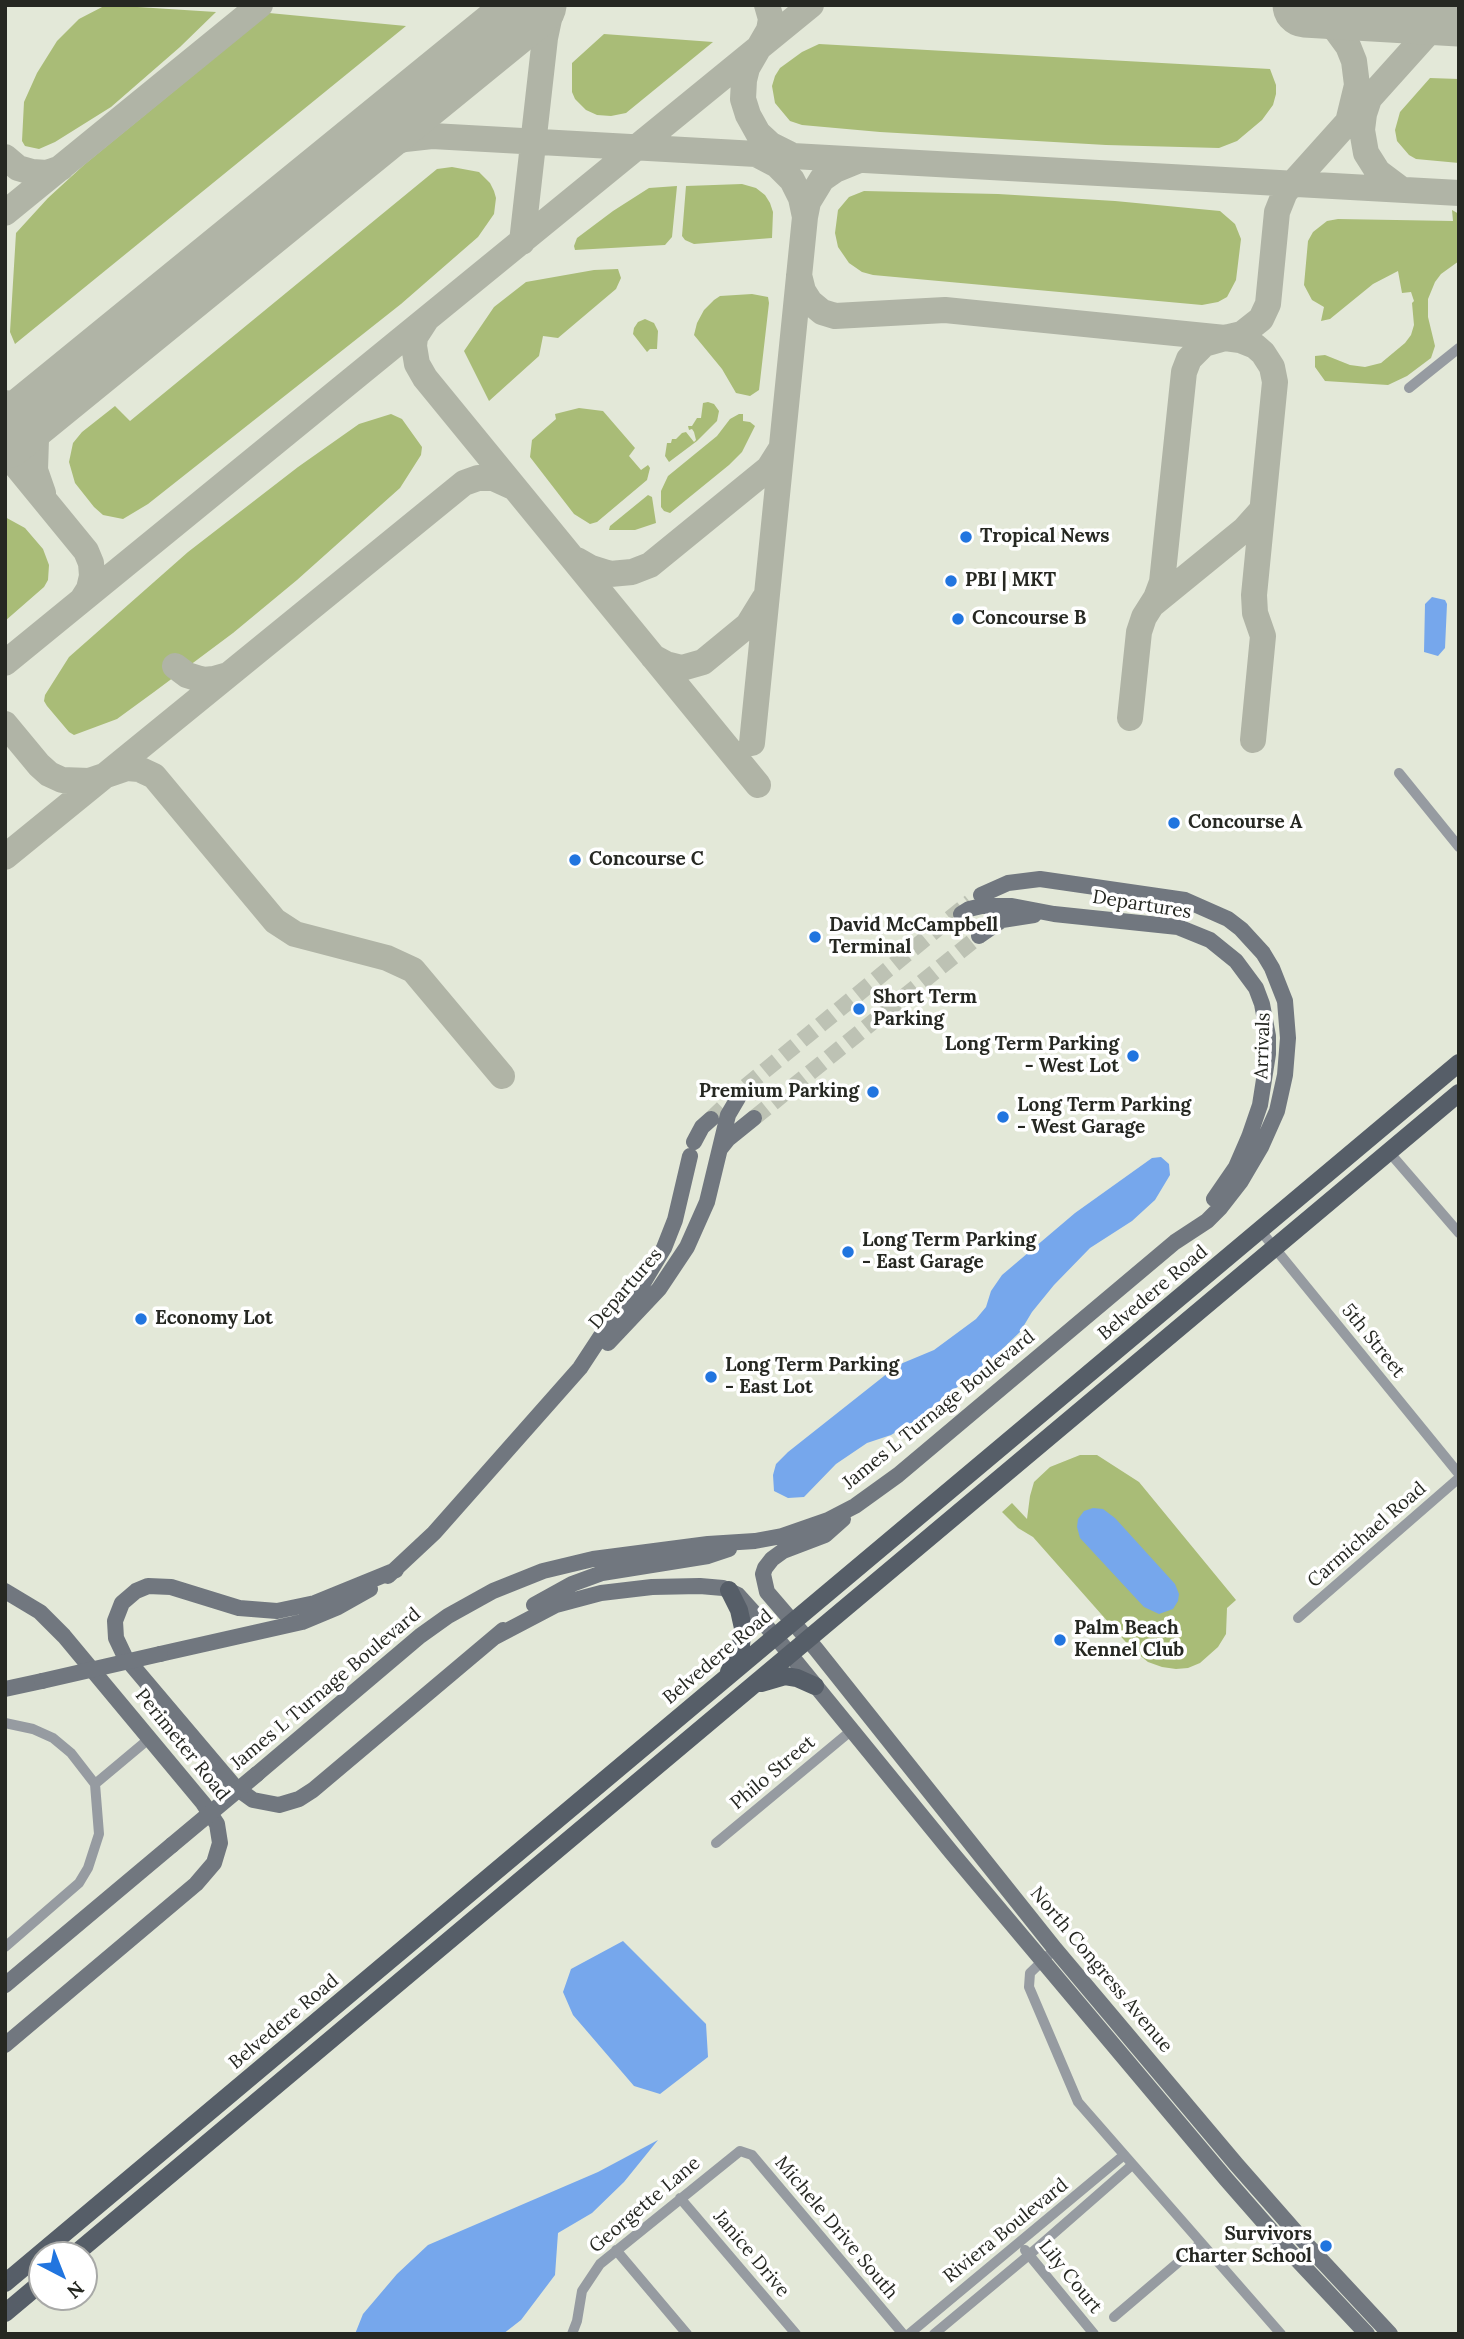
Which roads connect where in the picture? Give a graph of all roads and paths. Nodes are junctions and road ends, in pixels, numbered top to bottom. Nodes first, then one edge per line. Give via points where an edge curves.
1 (1459, 348) edge
2 (1409, 388) dead end
3 (1399, 773) dead end
4 (1459, 847) edge
5 (981, 895) tunnel mouth
6 (961, 914) tunnel mouth
7 (1054, 914) junction
8 (979, 936) tunnel mouth
9 (1459, 1063) edge
10 (1459, 1093) edge
11 (738, 1098) dead end
12 (754, 1118) tunnel mouth
13 (711, 1119) tunnel mouth
14 (719, 1150) junction
15 (1389, 1152) junction
16 (1261, 1230) junction
17 (1459, 1233) edge
18 (1175, 1242) junction
19 (1275, 1247) junction
20 (580, 1368) junction
21 (1459, 1476) edge
22 (869, 1497) junction
23 (755, 1541) junction
24 (396, 1570) junction
25 (729, 1590) junction
26 (5, 1591) edge
27 (1298, 1618) dead end
28 (792, 1622) junction
29 (775, 1636) junction
30 (495, 1637) junction
31 (807, 1639) junction
32 (789, 1654) junction
33 (727, 1677) junction
34 (815, 1686) junction
35 (5, 1689) edge
36 (745, 1691) junction
37 (5, 1723) edge
38 (852, 1730) junction
39 (150, 1738) junction
40 (95, 1784) junction
41 (716, 1843) dead end
42 (473, 1890) junction
43 (449, 1940) junction
44 (5, 1947) edge
45 (1055, 1949) junction
46 (1042, 1960) junction
47 (5, 1985) edge
48 (5, 2045) edge
49 (740, 2151) joint
50 (1124, 2155) junction
51 (1132, 2165) junction
52 (680, 2198) junction
53 (91, 2241) edge
54 (1019, 2242) junction
55 (1201, 2243) junction
56 (616, 2250) junction
57 (1029, 2255) junction
58 (5, 2283) edge
59 (28, 2294) edge
60 (5, 2313) edge
61 (1114, 2317) dead end
62 (572, 2334) edge
63 (687, 2334) edge
64 (796, 2334) edge
65 (903, 2334) edge
66 (909, 2334) edge
67 (934, 2334) edge
68 (1094, 2334) edge
69 (1281, 2334) edge
70 (1367, 2334) edge
71 (1390, 2334) edge

1 - 2 street
3 - 4 street
5 - 18 street, Arrivals via 1008,883 1040,878 1185,900 1241,929 1272,968 1285,1001 1288,1038 1276,1111 1257,1155 1235,1188 1207,1221
6 - 7 street, Departures via 975,907 1000,905
7 - 8 street, Departures via 1008,918
7 - 18 street, Departures via 1178,927 1224,950 1256,988 1268,1045 1264,1087 1250,1137 1226,1181
9 - 16 main road, Belvedere Road
10 - 15 main road
11 - 14 street, Departures via 728,1115
12 - 14 street
13 - 20 street via 692,1149 675,1220 660,1255
14 - 20 street, Departures via 695,1230 670,1275
15 - 17 street
15 - 19 main road
16 - 19 street, 5th Street
16 - 28 main road, Belvedere Road
18 - 22 street, James L Turnage Boulevard
19 - 21 street, 5th Street
19 - 31 main road
20 - 24 street
21 - 27 street, Carmichael Road
22 - 23 street, James L Turnage Boulevard via 813,1527
22 - 28 street, North Congress Avenue via 825,1535 768,1563 764,1586
23 - 30 street via 708,1556 581,1580 534,1605
23 - 47 street, James L Turnage Boulevard, bridge via 593,1559 543,1571 448,1616
24 - 30 street via 306,1606 277,1611 239,1608 171,1587 148,1586 122,1604 116,1637 129,1661 235,1787 253,1800 279,1805 306,1795
24 - 35 street, bridge via 361,1595 314,1618
25 - 29 street, North Congress Avenue
25 - 30 street via 684,1586 601,1593 556,1605
25 - 33 main road via 743,1633
26 - 39 street, Perimeter Road via 53,1624
28 - 29 main road, Belvedere Road
28 - 31 street, North Congress Avenue
29 - 32 street, North Congress Avenue
29 - 33 main road, Belvedere Road
31 - 32 main road
31 - 45 street, North Congress Avenue
32 - 34 street, North Congress Avenue
32 - 36 main road
33 - 42 main road, Belvedere Road
34 - 36 main road via 780,1676
34 - 38 street, North Congress Avenue
36 - 43 main road
37 - 40 street via 53,1738
38 - 41 street, Philo Street
38 - 46 street, North Congress Avenue
39 - 40 street
39 - 48 street, Perimeter Road via 215,1819 220,1843 214,1863 196,1884
40 - 44 street via 99,1834 88,1868 66,1896
42 - 43 main road via 452,1924
42 - 58 main road, Belvedere Road
43 - 53 main road
45 - 46 street
45 - 71 street, North Congress Avenue via 1236,2164
46 - 50 street via 1030,1973 1029,1987 1077,2102
46 - 70 street, North Congress Avenue via 1235,2190
49 - 52 street, Georgette Lane
49 - 65 street, Michele Drive South via 752,2155
50 - 51 street
50 - 54 street, Riviera Boulevard
51 - 55 street
51 - 57 street, Riviera Boulevard
52 - 56 street, Georgette Lane
52 - 64 street, Janice Drive
54 - 57 street, Lily Court
54 - 66 street, Riviera Boulevard
55 - 61 street
55 - 69 street
56 - 62 street, Georgette Lane via 585,2283
56 - 63 street
57 - 67 street, Riviera Boulevard
57 - 68 street, Lily Court
59 - 60 main road

